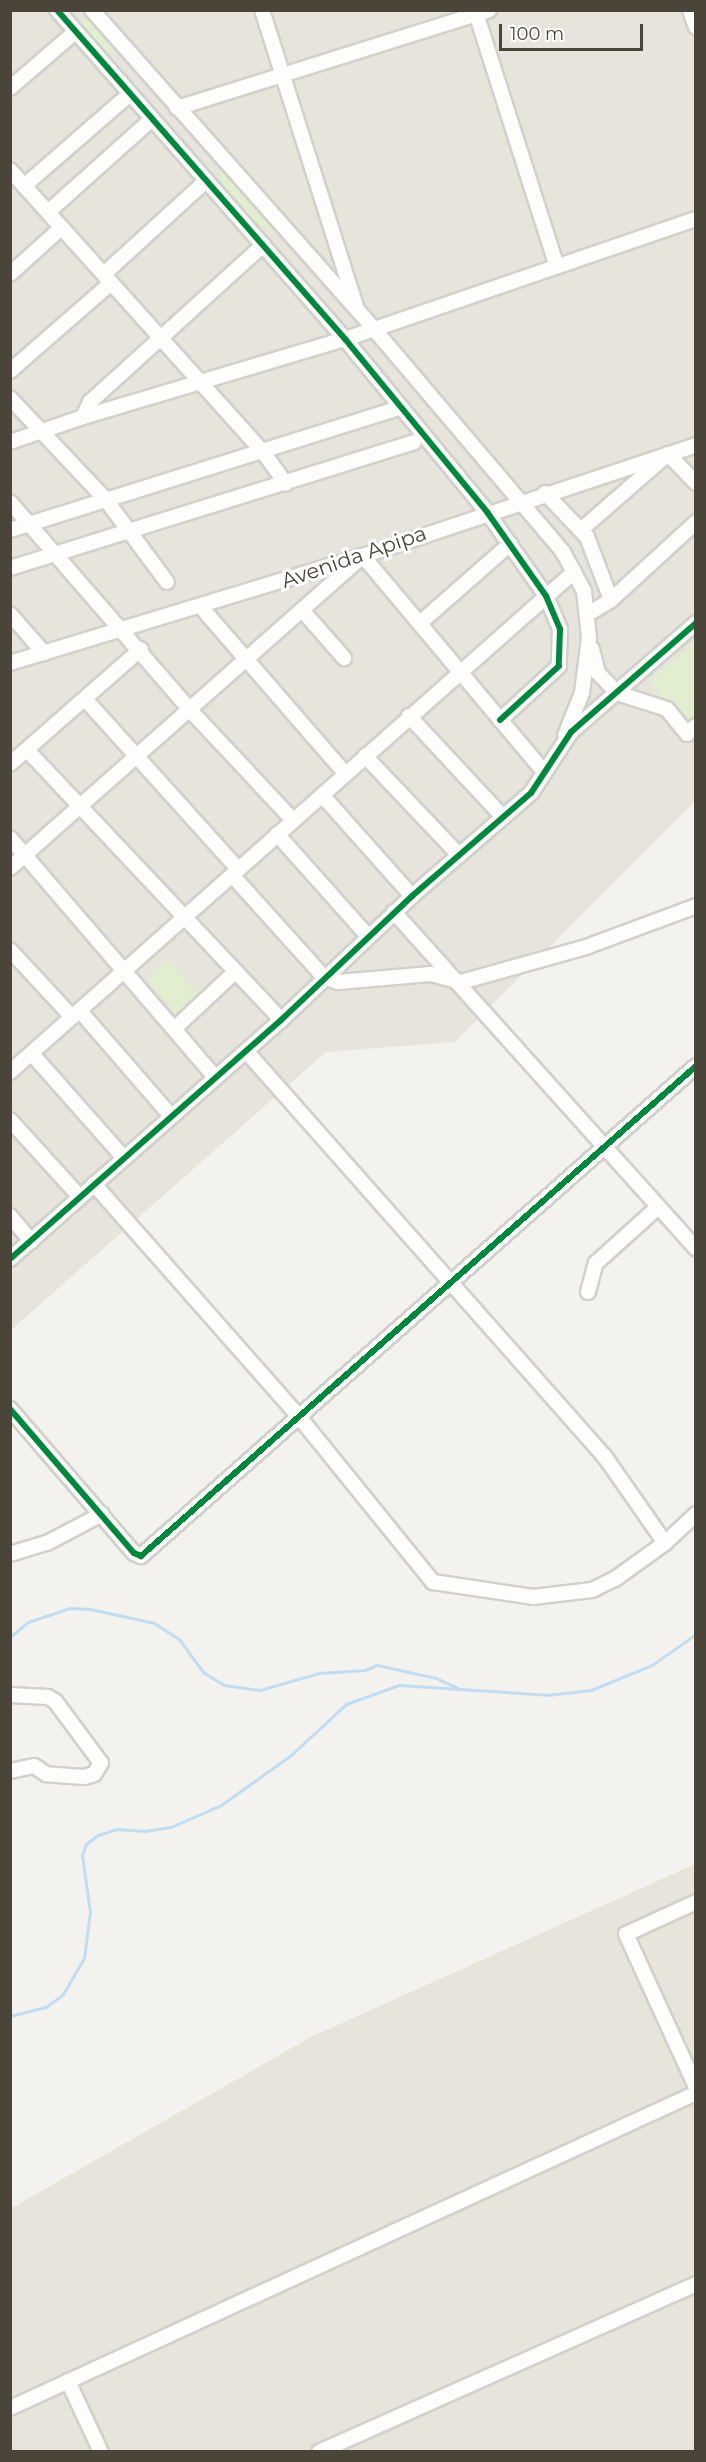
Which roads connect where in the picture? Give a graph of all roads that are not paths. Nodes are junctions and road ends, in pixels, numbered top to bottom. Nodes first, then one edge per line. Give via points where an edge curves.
1 (57, 10) edge
2 (92, 10) edge
3 (262, 10) edge
4 (690, 10) edge
5 (480, 12) edge
6 (696, 27) edge
7 (75, 32) junction
8 (283, 74) junction
9 (10, 88) edge
10 (130, 94) junction
11 (177, 108) junction
12 (152, 119) junction
13 (11, 173) edge
14 (206, 181) junction
15 (24, 186) junction
16 (48, 212) junction
17 (696, 219) edge
18 (61, 228) junction
19 (263, 245) junction
20 (556, 264) junction
21 (10, 274) edge
22 (107, 278) junction
23 (357, 311) junction
24 (374, 329) junction
25 (160, 337) junction
26 (345, 339) junction
27 (10, 371) edge
28 (202, 384) junction
29 (10, 398) edge
30 (400, 408) junction
31 (83, 417) junction
32 (43, 432) junction
33 (10, 442) edge
34 (414, 442) dead end
35 (696, 445) edge
36 (263, 453) junction
37 (668, 454) junction
38 (696, 483) edge
39 (286, 484) junction
40 (545, 492) junction
41 (106, 500) junction
42 (522, 500) junction
43 (10, 502) edge
44 (487, 512) junction
45 (696, 522) edge
46 (31, 524) junction
47 (582, 529) junction
48 (10, 530) edge
49 (132, 533) junction
50 (510, 544) junction
51 (56, 554) junction
52 (363, 556) junction
53 (10, 568) edge
54 (574, 572) junction
55 (167, 582) dead end
56 (546, 596) junction
57 (610, 600) junction
58 (201, 607) junction
59 (302, 610) junction
60 (10, 614) edge
61 (588, 614) junction
62 (420, 623) junction
63 (694, 627) edge
64 (121, 631) junction
65 (589, 638) junction
66 (141, 649) junction
67 (44, 652) junction
68 (344, 657) dead end
69 (246, 659) junction
70 (10, 663) edge
71 (459, 671) junction
72 (616, 693) junction
73 (85, 699) junction
74 (189, 709) junction
75 (409, 716) junction
76 (500, 720) junction
77 (696, 726) edge
78 (562, 742) junction
79 (27, 750) junction
80 (365, 756) junction
81 (135, 758) junction
82 (10, 764) edge
83 (544, 772) junction
84 (345, 774) junction
85 (322, 795) junction
86 (82, 806) junction
87 (504, 817) junction
88 (293, 820) junction
89 (278, 834) junction
90 (10, 838) edge
91 (26, 854) junction
92 (459, 855) junction
93 (10, 868) edge
94 (235, 872) junction
95 (412, 896) junction
96 (696, 906) edge
97 (394, 912) junction
98 (186, 915) junction
99 (368, 936) junction
100 (10, 950) edge
101 (126, 970) junction
102 (236, 971) junction
103 (324, 977) junction
104 (461, 982) junction
105 (76, 1014) junction
106 (280, 1020) junction
107 (175, 1028) junction
108 (246, 1051) junction
109 (32, 1054) junction
110 (696, 1066) edge
111 (12, 1068) edge
112 (216, 1078) junction
113 (171, 1116) junction
114 (10, 1120) edge
115 (605, 1148) junction
116 (124, 1158) junction
117 (94, 1184) junction
118 (80, 1197) junction
119 (658, 1207) junction
120 (10, 1216) edge
121 (31, 1241) junction
122 (696, 1248) edge
123 (10, 1259) edge
124 (451, 1283) junction
125 (588, 1292) dead end
126 (10, 1409) edge
127 (300, 1418) junction
128 (102, 1514) junction
129 (696, 1514) edge
130 (665, 1543) junction
131 (10, 1554) edge
132 (10, 1695) edge
133 (10, 1770) edge
134 (696, 1902) edge
135 (696, 2087) edge
136 (696, 2093) edge
137 (696, 2284) edge
138 (68, 2381) junction
139 (10, 2408) edge
140 (101, 2451) edge
141 (319, 2451) edge

1 - 7 street
2 - 11 street
3 - 8 street
4 - 6 street
5 - 8 street
5 - 20 street
7 - 9 street
7 - 10 street
8 - 11 street
8 - 23 street
10 - 12 street
10 - 15 street
11 - 23 street
12 - 14 street
12 - 16 street
13 - 15 street
14 - 19 street
14 - 22 street
15 - 16 street
16 - 18 street
17 - 20 street
18 - 21 street
18 - 22 street
19 - 25 street
19 - 26 street
20 - 24 street
22 - 25 street
22 - 27 street
23 - 24 street
24 - 26 street
24 - 42 street
25 - 28 street
25 - 31 street via 90,402
26 - 28 street
26 - 30 street
28 - 31 street
28 - 36 street
29 - 32 street
30 - 36 street
30 - 44 street
31 - 32 street
32 - 33 street
32 - 41 street
34 - 39 street
35 - 37 street, Avenida Apipa
36 - 39 street
36 - 41 street
37 - 38 street
37 - 40 street, Avenida Apipa
37 - 47 street
39 - 49 street
40 - 42 street, Avenida Apipa
40 - 47 street
41 - 46 street
41 - 49 street
42 - 44 street, Avenida Apipa
42 - 54 street
43 - 46 street
44 - 50 street
44 - 52 street, Avenida Apipa
45 - 57 street
46 - 48 street
46 - 51 street
47 - 57 street via 600,565
49 - 51 street
49 - 55 street via 137,546
50 - 56 street
50 - 62 street
51 - 53 street
51 - 64 street
52 - 58 street, Avenida Apipa
52 - 59 street
52 - 62 street
54 - 56 street
54 - 61 street via 584,591
56 - 71 street
56 - 76 street via 560,629 558,666 554,674
57 - 61 street
58 - 64 street, Avenida Apipa
58 - 69 street
59 - 68 street
59 - 69 street
60 - 67 street
61 - 65 street
62 - 71 street
63 - 72 street
64 - 66 street
64 - 67 street, Avenida Apipa
65 - 72 street via 598,672
65 - 78 street via 582,693
66 - 73 street
66 - 74 street
67 - 70 street, Avenida Apipa
69 - 74 street
69 - 84 street
71 - 75 street
71 - 76 street
72 - 77 street via 660,705 687,734
72 - 78 street
73 - 79 street
73 - 81 street
74 - 81 street
74 - 88 street
75 - 80 street
75 - 87 street
76 - 83 street
78 - 83 street
79 - 82 street
79 - 86 street
80 - 84 street
80 - 92 street
81 - 86 street
81 - 94 street
83 - 87 street via 531,793
84 - 85 street
85 - 88 street
85 - 95 street
86 - 91 street
86 - 98 street
87 - 92 street
88 - 89 street
89 - 94 street
89 - 99 street
90 - 91 street
91 - 93 street
91 - 101 street
92 - 95 street
94 - 98 street
94 - 103 street
95 - 97 street
96 - 104 street via 606,941
97 - 99 street
97 - 104 street via 418,943
98 - 101 street
98 - 102 street
99 - 103 street
100 - 105 street
101 - 105 street
101 - 107 street
102 - 106 street
102 - 107 street
103 - 104 street via 346,982 431,974
103 - 106 street
104 - 115 street
105 - 109 street
105 - 113 street
106 - 108 street
107 - 112 street
108 - 112 street
108 - 124 street
109 - 111 street
109 - 116 street
110 - 115 street
112 - 113 street
113 - 116 street
114 - 118 street
115 - 119 street
115 - 124 street
116 - 117 street
117 - 118 street
117 - 127 street
118 - 121 street
119 - 122 street
119 - 125 street via 596,1263
120 - 121 street
121 - 123 street
124 - 127 street
124 - 130 street via 605,1457
126 - 128 street
127 - 128 street via 141,1556 134,1553
127 - 130 street via 433,1582 502,1594 566,1596 615,1579
128 - 131 street via 46,1543
129 - 130 street
132 - 133 street via 48,1697 55,1701 101,1763 94,1774 85,1777 46,1774 34,1766
134 - 135 street via 626,1934
136 - 138 street
137 - 141 street
138 - 139 street
138 - 140 street

